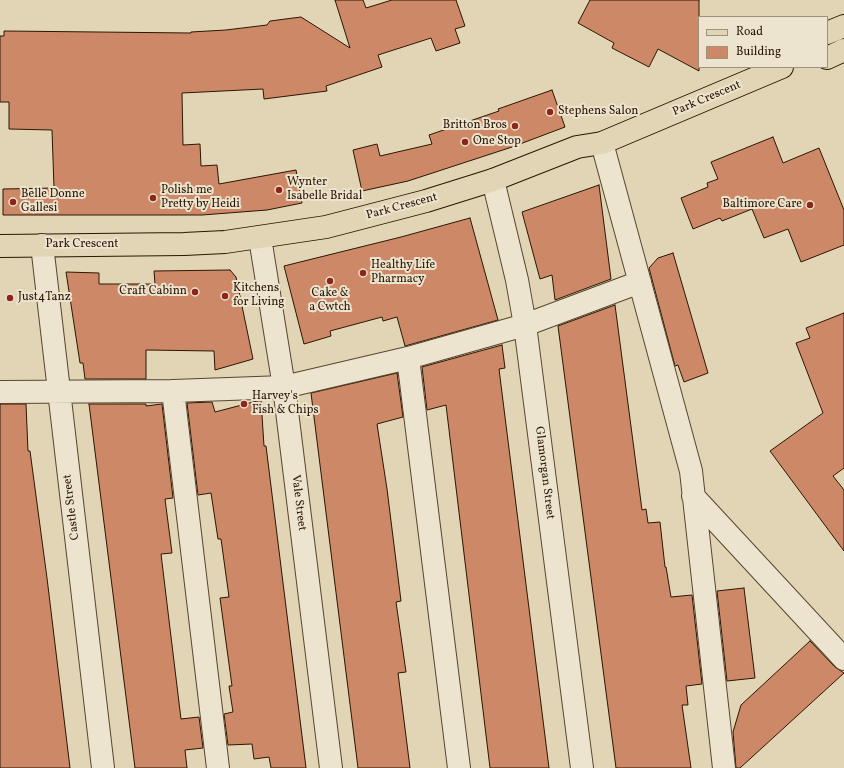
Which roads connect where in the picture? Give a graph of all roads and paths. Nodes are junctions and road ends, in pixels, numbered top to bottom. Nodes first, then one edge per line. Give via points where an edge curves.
1 (844, 26) edge
2 (828, 33) edge
3 (844, 50) edge
4 (828, 58) edge
5 (780, 68) edge
6 (602, 143) junction
7 (493, 180) junction
8 (260, 238) junction
9 (42, 245) junction
10 (0, 246) edge
11 (640, 282) junction
12 (525, 325) junction
13 (408, 358) junction
14 (284, 387) junction
15 (58, 391) junction
16 (173, 391) junction
17 (0, 392) edge
18 (693, 496) junction
19 (844, 659) edge
20 (103, 768) edge
21 (218, 768) edge
22 (331, 768) edge
23 (459, 768) edge
24 (582, 768) edge
25 (724, 768) edge

1 - 2 main road
3 - 4 main road
5 - 6 main road, Park Crescent
6 - 7 main road, Park Crescent via 577,147
6 - 11 street
7 - 8 main road, Park Crescent via 426,201 326,227
7 - 12 street, Glamorgan Street
8 - 9 main road, Park Crescent via 184,244
8 - 14 street, Vale Street
9 - 10 main road, Park Crescent
9 - 15 street, Castle Street
11 - 12 street
11 - 18 street via 691,471
12 - 13 street
12 - 24 street, Glamorgan Street
13 - 14 street
13 - 23 street
14 - 16 street
14 - 22 street, Vale Street
15 - 16 street
15 - 17 street
15 - 20 street, Castle Street
16 - 21 street
18 - 19 street
18 - 25 street

